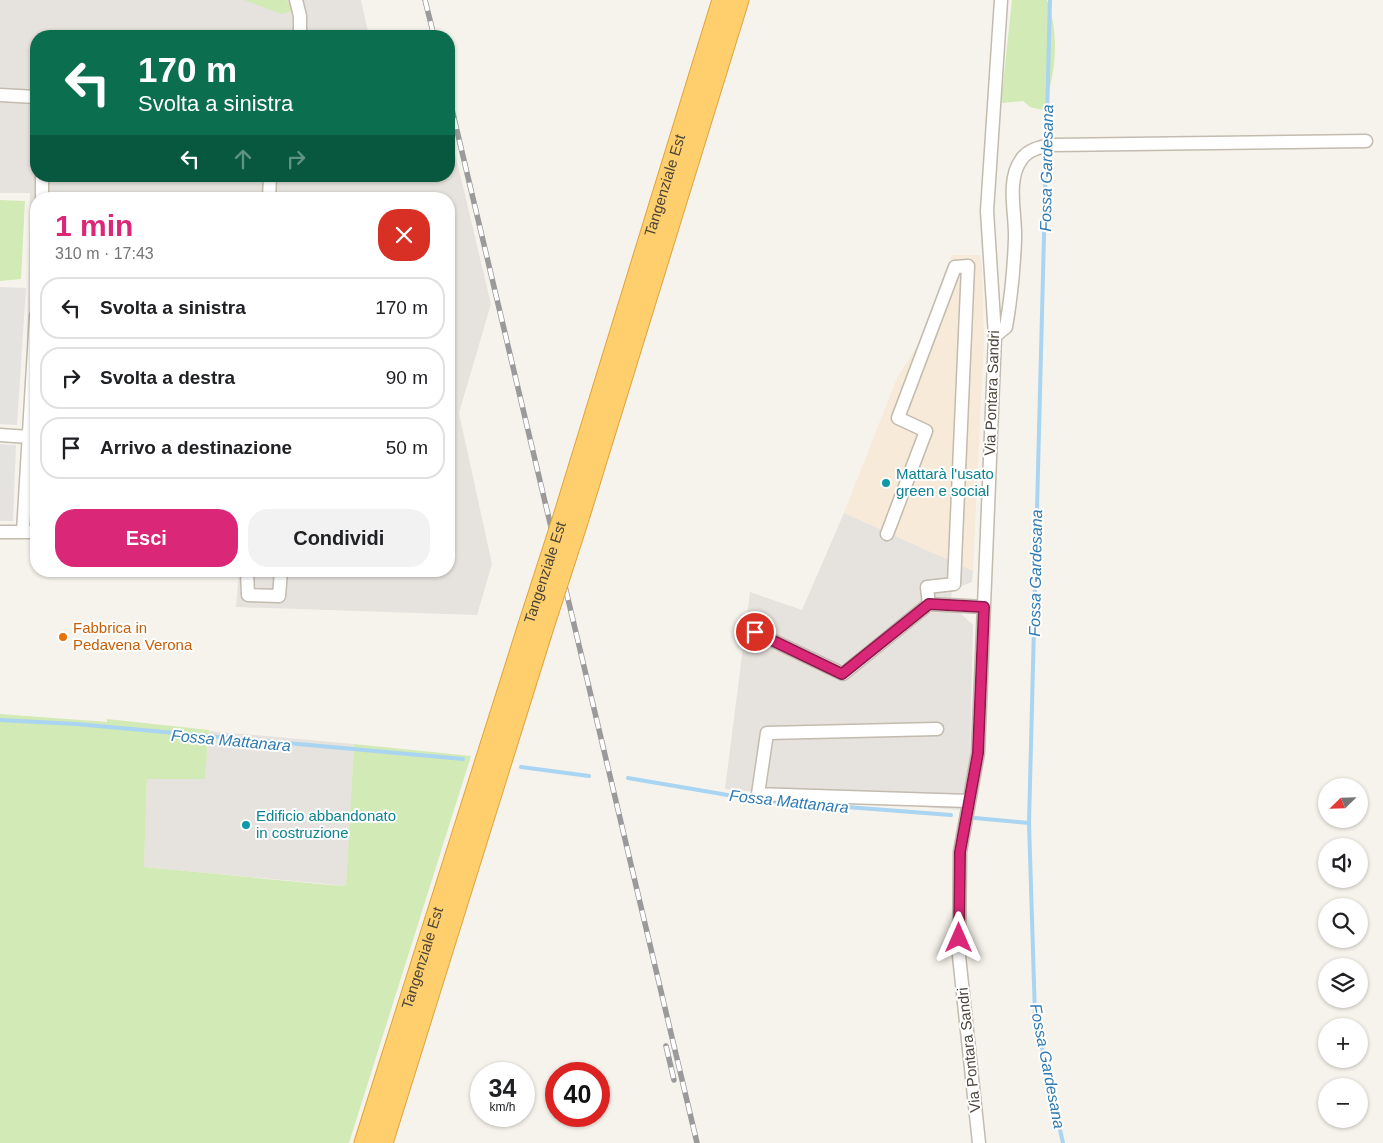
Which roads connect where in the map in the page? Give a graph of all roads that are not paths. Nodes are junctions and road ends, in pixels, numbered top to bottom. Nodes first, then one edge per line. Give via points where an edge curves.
1 (296, 0) edge
2 (722, 0) edge
3 (739, 0) edge
4 (1001, 0) edge
5 (300, 30) edge
6 (0, 95) edge
7 (30, 97) edge
8 (1366, 141) dead end
9 (996, 336) junction
10 (30, 419) edge
11 (0, 435) edge
12 (29, 436) junction
13 (570, 521) junction
14 (0, 532) edge
15 (23, 532) junction
16 (30, 532) edge
17 (887, 534) dead end
18 (247, 577) edge
19 (281, 577) edge
20 (929, 604) junction
21 (984, 607) junction
22 (536, 626) junction
23 (755, 632) dead end
24 (937, 728) dead end
25 (969, 801) junction
26 (364, 1143) edge
27 (383, 1143) edge
28 (979, 1143) edge

1 - 5 street
2 - 13 highway, Tangenziale Est
3 - 13 highway, Tangenziale Est
4 - 9 street, Via Pontara Sandri via 987,211
6 - 7 street
8 - 9 street via 1060,145 1034,149 1022,158 1015,172 1011,298 1006,327
9 - 21 street, Via Pontara Sandri
10 - 12 street
11 - 12 street
12 - 15 street
13 - 22 highway, Tangenziale Est, bridge
14 - 15 street
15 - 16 street
17 - 20 street via 926,430 898,418 955,267 968,266 954,584 927,587
18 - 19 street via 248,595 279,596
20 - 21 street
20 - 23 street via 842,674
21 - 25 street, Via Pontara Sandri via 978,753
22 - 26 highway, Tangenziale Est
22 - 27 highway, Tangenziale Est
24 - 25 street via 767,733 758,794
25 - 28 street, Via Pontara Sandri via 960,852 959,956

